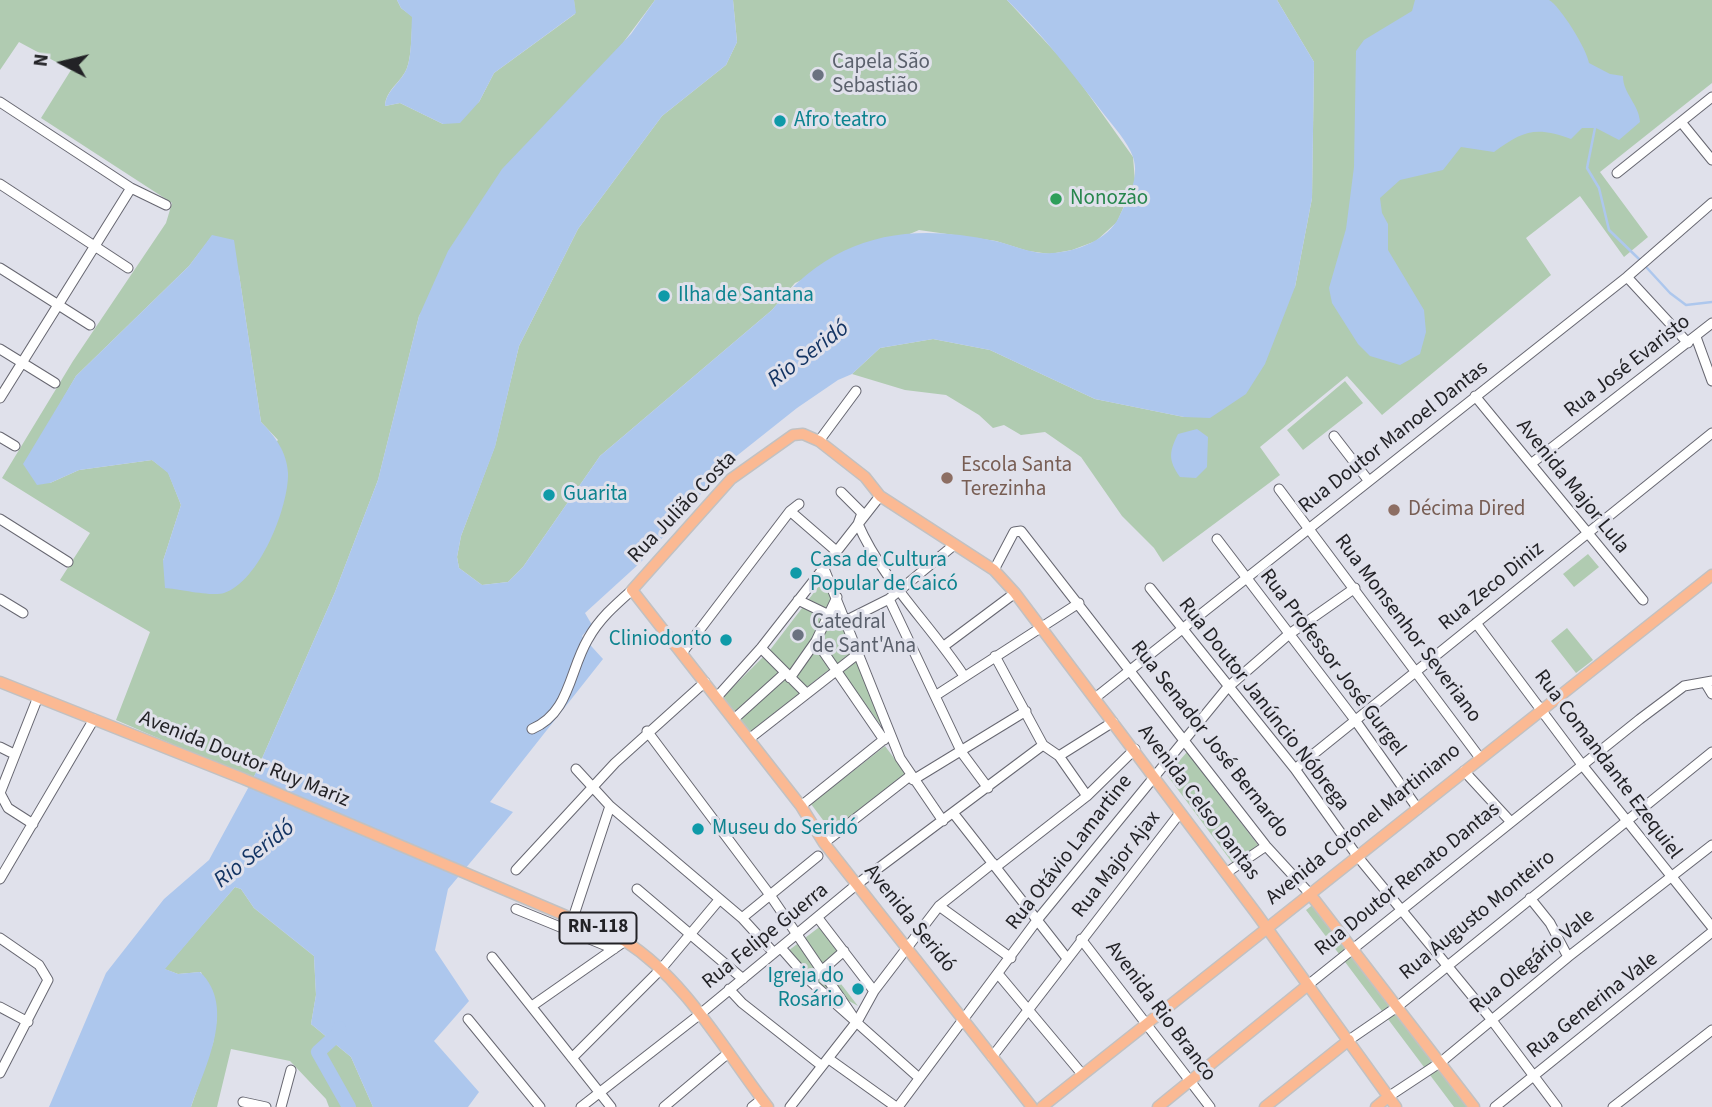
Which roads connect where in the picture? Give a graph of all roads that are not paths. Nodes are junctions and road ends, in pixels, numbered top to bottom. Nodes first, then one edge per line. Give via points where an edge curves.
1 (1712, 97) edge
2 (0, 102) edge
3 (1681, 122) junction
4 (1712, 160) edge
5 (1617, 173) dead end
6 (0, 184) edge
7 (131, 188) junction
8 (1712, 203) edge
9 (166, 205) dead end
10 (94, 246) junction
11 (0, 268) edge
12 (128, 268) dead end
13 (1626, 276) junction
14 (57, 303) junction
15 (1712, 323) edge
16 (90, 326) dead end
17 (1696, 337) junction
18 (1688, 344) junction
19 (0, 349) edge
20 (22, 363) junction
21 (1712, 381) edge
22 (55, 383) dead end
23 (856, 391) dead end
24 (1475, 396) junction
25 (0, 398) edge
26 (1712, 433) edge
27 (1334, 436) dead end
28 (0, 437) edge
29 (819, 441) junction
30 (15, 446) dead end
31 (1532, 463) junction
32 (1368, 480) junction
33 (1279, 489) dead end
34 (841, 492) dead end
35 (880, 496) junction
36 (799, 504) dead end
37 (790, 511) junction
38 (0, 519) edge
39 (858, 524) junction
40 (1309, 527) junction
41 (1587, 534) junction
42 (1217, 539) dead end
43 (954, 545) junction
44 (835, 550) junction
45 (68, 562) dead end
46 (823, 566) junction
47 (994, 570) junction
48 (1712, 575) edge
49 (1246, 578) junction
50 (1150, 588) dead end
51 (1355, 588) junction
52 (632, 590) junction
53 (899, 591) junction
54 (1015, 593) junction
55 (837, 597) junction
56 (0, 599) edge
57 (889, 599) junction
58 (798, 600) junction
59 (1643, 600) dead end
60 (1079, 603) junction
61 (23, 613) dead end
62 (829, 615) junction
63 (845, 621) junction
64 (1476, 623) junction
65 (1041, 626) junction
66 (1181, 629) junction
67 (1288, 635) junction
68 (816, 640) junction
69 (944, 646) junction
70 (761, 648) junction
71 (683, 651) junction
72 (859, 653) junction
73 (995, 656) junction
74 (837, 671) junction
75 (1130, 671) junction
76 (1416, 671) junction
77 (788, 675) junction
78 (964, 676) junction
79 (0, 682) edge
80 (705, 682) junction
81 (1709, 683) edge
82 (1227, 688) junction
83 (806, 694) junction
84 (1712, 694) edge
85 (935, 696) junction
86 (38, 697) junction
87 (717, 697) junction
88 (1095, 698) junction
89 (1541, 709) junction
90 (1026, 711) junction
91 (94, 719) junction
92 (734, 719) junction
93 (1355, 720) junction
94 (1113, 722) junction
95 (531, 729) dead end
96 (647, 731) junction
97 (887, 737) junction
98 (749, 739) junction
99 (1183, 739) junction
100 (1043, 745) junction
101 (0, 747) edge
102 (1135, 749) junction
103 (1712, 752) edge
104 (962, 753) junction
105 (14, 754) junction
106 (1059, 756) junction
107 (1480, 758) junction
108 (1583, 766) junction
109 (576, 769) dead end
110 (1295, 769) junction
111 (1464, 771) junction
112 (1154, 776) junction
113 (912, 778) junction
114 (593, 787) junction
115 (988, 788) junction
116 (1087, 796) junction
117 (610, 806) junction
118 (801, 806) junction
119 (1418, 809) junction
120 (1180, 813) junction
121 (954, 814) junction
122 (1626, 820) junction
123 (943, 821) junction
124 (1511, 822) junction
125 (33, 824) junction
126 (824, 843) junction
127 (1712, 845) edge
128 (1266, 846) junction
129 (818, 856) dead end
130 (1358, 857) junction
131 (994, 865) junction
132 (516, 870) dead end
133 (2, 872) edge
134 (1226, 873) junction
135 (1670, 877) junction
136 (856, 885) junction
137 (637, 889) dead end
138 (1310, 894) junction
139 (770, 895) junction
140 (1530, 898) junction
141 (719, 900) junction
142 (939, 906) junction
143 (516, 909) dead end
144 (1403, 909) junction
145 (573, 918) junction
146 (742, 918) junction
147 (818, 918) junction
148 (1038, 919) junction
149 (1266, 928) junction
150 (1712, 930) edge
151 (692, 933) junction
152 (797, 935) junction
153 (0, 938) edge
154 (1081, 939) junction
155 (625, 941) junction
156 (614, 949) junction
157 (908, 949) junction
158 (1352, 949) junction
159 (777, 951) junction
160 (844, 951) junction
161 (492, 957) dead end
162 (1066, 957) junction
163 (1568, 957) junction
164 (1011, 958) junction
165 (1447, 966) junction
166 (661, 968) junction
167 (821, 971) junction
168 (999, 975) junction
169 (743, 979) junction
170 (810, 981) junction
171 (1308, 985) junction
172 (729, 989) junction
173 (874, 991) junction
174 (532, 1006) junction
175 (0, 1007) edge
176 (1396, 1007) junction
177 (1028, 1010) junction
178 (699, 1014) junction
179 (855, 1018) junction
180 (468, 1019) dead end
181 (1491, 1019) junction
182 (965, 1020) junction
183 (28, 1022) junction
184 (1147, 1022) junction
185 (1712, 1030) edge
186 (1349, 1040) junction
187 (727, 1054) junction
188 (992, 1057) junction
189 (572, 1058) junction
190 (826, 1062) junction
191 (1441, 1062) junction
192 (291, 1070) dead end
193 (0, 1073) edge
194 (1082, 1074) junction
195 (1533, 1076) junction
196 (918, 1077) junction
197 (1191, 1081) junction
198 (599, 1093) junction
199 (1388, 1097) junction
200 (243, 1102) dead end
201 (765, 1103) edge
202 (266, 1107) edge
203 (281, 1107) edge
204 (540, 1107) edge
205 (581, 1107) edge
206 (611, 1107) edge
207 (664, 1107) edge
208 (752, 1107) edge
209 (790, 1107) edge
210 (897, 1107) edge
211 (1032, 1107) edge
212 (1042, 1107) edge
213 (1158, 1107) edge
214 (1210, 1107) edge
215 (1265, 1107) edge
216 (1376, 1107) edge
217 (1396, 1107) edge
218 (1474, 1107) edge
219 (1496, 1107) edge
220 (1557, 1107) edge
221 (1613, 1107) edge

1 - 3 street
2 - 7 street
3 - 4 street
3 - 5 street
6 - 10 street
7 - 9 street
7 - 10 street
8 - 13 street, Rua Doutor Manoel Dantas
10 - 12 street
10 - 14 street
11 - 14 street
13 - 18 street
13 - 24 street, Rua Doutor Manoel Dantas
14 - 16 street
14 - 20 street
15 - 17 street, Rua José Evaristo
17 - 18 street, Rua José Evaristo
17 - 21 street
18 - 31 street, Rua José Evaristo
19 - 20 street
20 - 22 street
20 - 25 street
23 - 29 street
24 - 31 street, Avenida Major Lula
24 - 32 street, Rua Doutor Manoel Dantas
26 - 41 street, Rua Zeco Diniz
27 - 32 street
28 - 30 street
29 - 35 main road, Avenida Celso Dantas via 865,477
29 - 52 main road, Rua Julião Costa via 793,435 744,468
31 - 41 street, Avenida Major Lula
32 - 40 street, Rua Doutor Manoel Dantas
33 - 40 street, Rua Monsenhor Severiano
34 - 39 street via 862,513
35 - 39 street
35 - 43 main road, Avenida Celso Dantas
36 - 37 street
37 - 44 street
37 - 71 street
38 - 45 street
39 - 44 street
39 - 53 street via 880,568
40 - 49 street, Rua Doutor Manoel Dantas
40 - 51 street, Rua Monsenhor Severiano
41 - 59 street, Avenida Major Lula
41 - 64 street, Rua Zeco Diniz
42 - 49 street, Rua Professor José Gurgel
43 - 47 main road, Avenida Celso Dantas
43 - 53 street
44 - 46 street
46 - 55 street
46 - 58 street
47 - 54 main road, Avenida Celso Dantas
47 - 60 street, Rua Senador José Bernardo via 1016,530
48 - 89 main road, Avenida Coronel Martiniano
49 - 66 street, Rua Doutor Manoel Dantas
49 - 67 street, Rua Professor José Gurgel
50 - 66 street, Rua Doutor Janúncio Nóbrega
51 - 67 street, Rua Otávio Lamartine
51 - 76 street, Rua Monsenhor Severiano
52 - 71 main road, Avenida Seridó
52 - 95 street via 590,634 555,713
53 - 57 street
53 - 69 street
54 - 65 main road, Avenida Celso Dantas
54 - 69 street
55 - 62 street
55 - 63 street
56 - 61 street
57 - 63 street
57 - 85 street
58 - 62 street
58 - 70 street
60 - 65 street
60 - 75 street, Rua Senador José Bernardo
62 - 68 street
63 - 72 street
64 - 76 street, Rua Zeco Diniz
64 - 89 street, Rua Comandante Ezequiel
65 - 73 street
65 - 88 main road, Avenida Celso Dantas
66 - 75 street, Rua Doutor Manoel Dantas
66 - 82 street, Rua Doutor Janúncio Nóbrega
67 - 82 street, Rua Otávio Lamartine
67 - 93 street, Rua Professor José Gurgel
68 - 74 street
68 - 77 street
69 - 78 street
70 - 77 street
70 - 87 street
71 - 80 main road, Avenida Seridó
72 - 74 street
72 - 97 street
73 - 78 street
73 - 90 street
74 - 83 street
74 - 97 street
75 - 88 street, Rua Doutor Manoel Dantas
75 - 99 street, Rua Senador José Bernardo
76 - 93 street, Rua Zeco Diniz
76 - 107 street, Rua Monsenhor Severiano
77 - 83 street
77 - 92 street
78 - 85 street
79 - 86 main road, Avenida Doutor Ruy Mariz / RN-118
80 - 87 main road, Avenida Seridó
80 - 96 street
81 - 84 street
81 - 108 street, Rua Doutor Renato Dantas via 1684,686
82 - 99 street, Rua Otávio Lamartine
82 - 110 street, Rua Doutor Janúncio Nóbrega
83 - 98 street
85 - 104 street
86 - 91 main road, Avenida Doutor Ruy Mariz / RN-118
86 - 105 street
87 - 92 main road, Avenida Seridó
88 - 94 main road, Avenida Celso Dantas
89 - 107 main road, Avenida Coronel Martiniano
89 - 108 street, Rua Comandante Ezequiel
90 - 100 street
90 - 104 street
91 - 125 street
91 - 145 main road, Avenida Doutor Ruy Mariz / RN-118
92 - 98 main road, Avenida Seridó
93 - 110 street, Rua Zeco Diniz
93 - 119 street, Rua Professor José Gurgel
94 - 102 main road, Avenida Celso Dantas
94 - 106 street
96 - 114 street
96 - 139 street
97 - 113 street
97 - 118 street
98 - 118 main road, Avenida Seridó
99 - 112 street, Rua Otávio Lamartine
99 - 128 street, Rua Senador José Bernardo
100 - 106 street
100 - 115 street, Rua Felipe Guerra
101 - 105 street
102 - 112 main road, Avenida Celso Dantas
102 - 116 street
103 - 122 street, Rua Augusto Monteiro
104 - 113 street
104 - 115 street
105 - 125 street via 0,793 8,808
106 - 116 street
107 - 111 main road, Avenida Coronel Martiniano
108 - 122 street, Rua Comandante Ezequiel
108 - 124 street, Rua Doutor Renato Dantas
109 - 114 street
110 - 130 street, Rua Doutor Janúncio Nóbrega
111 - 119 main road, Avenida Coronel Martiniano
111 - 124 street
112 - 120 main road, Avenida Celso Dantas
112 - 148 street, Rua Otávio Lamartine
113 - 123 street
113 - 126 street
114 - 117 street
114 - 132 street
115 - 121 street, Rua Felipe Guerra
116 - 131 street
117 - 141 street
117 - 145 street
118 - 126 main road, Avenida Seridó
119 - 130 main road, Avenida Coronel Martiniano
120 - 134 main road, Avenida Celso Dantas
120 - 154 street, Rua Major Ajax
121 - 123 street, Rua Felipe Guerra
121 - 131 street
122 - 135 street, Rua Comandante Ezequiel
122 - 140 street, Rua Augusto Monteiro
123 - 136 street, Rua Felipe Guerra
124 - 144 street, Rua Doutor Renato Dantas
125 - 133 street
126 - 136 main road, Avenida Seridó
127 - 135 street, Rua Olegário Vale
128 - 134 street
128 - 138 street, Rua Senador José Bernardo
129 - 139 street
130 - 138 main road, Avenida Coronel Martiniano
130 - 144 street, Rua Doutor Janúncio Nóbrega
131 - 142 street
131 - 148 street
134 - 149 main road, Avenida Celso Dantas
135 - 150 street, Rua Comandante Ezequiel
135 - 163 street, Rua Olegário Vale
136 - 147 street, Rua Felipe Guerra
136 - 157 main road, Avenida Seridó
137 - 151 street
138 - 149 main road, Avenida Coronel Martiniano
138 - 158 main road, Rua Senador José Bernardo
139 - 146 street
139 - 152 street
140 - 163 street
140 - 165 street, Rua Augusto Monteiro
141 - 146 street
141 - 151 street
142 - 157 street
142 - 164 street
143 - 156 street
144 - 158 street, Rua Doutor Renato Dantas
144 - 165 street, Rua Doutor Janúncio Nóbrega
145 - 155 main road, RN-118
146 - 159 street
147 - 152 street, Rua Felipe Guerra
147 - 160 street
148 - 162 street
148 - 164 street, Rua Otávio Lamartine
149 - 171 main road, Avenida Celso Dantas
149 - 184 main road, Avenida Coronel Martiniano
150 - 195 street, Rua Generina Vale
151 - 166 street
151 - 169 street
152 - 159 street, Rua Felipe Guerra
152 - 167 street
153 - 183 street via 33,960 48,980
154 - 162 street, Rua Major Ajax
154 - 184 street, Avenida Rio Branco
155 - 156 street
155 - 166 main road, RN-118
156 - 174 street
157 - 173 street
157 - 182 main road, Avenida Seridó
158 - 171 street, Rua Doutor Renato Dantas
158 - 176 main road, Rua Senador José Bernardo
159 - 169 street, Rua Felipe Guerra
159 - 170 street
160 - 167 street
160 - 173 street
161 - 174 street
162 - 177 street, Rua Major Ajax
163 - 181 street, Rua Olegário Vale
164 - 168 street, Rua Otávio Lamartine
165 - 176 street, Rua Augusto Monteiro
165 - 181 street, Rua Doutor Janúncio Nóbrega
166 - 178 main road, RN-118
166 - 189 street
167 - 170 street
167 - 179 street
168 - 177 street
168 - 182 street, Rua Otávio Lamartine
169 - 172 street, Rua Felipe Guerra
170 - 179 street
171 - 186 main road, Avenida Celso Dantas
171 - 197 main road, Rua Doutor Renato Dantas
172 - 178 street, Rua Felipe Guerra
172 - 190 street
173 - 179 street
174 - 189 street
175 - 183 street
176 - 186 street, Rua Augusto Monteiro
176 - 191 main road, Rua Senador José Bernardo
177 - 188 street, Rua Major Ajax
177 - 194 street
178 - 187 main road, RN-118
178 - 198 street, Rua Felipe Guerra
179 - 190 street
179 - 196 street
180 - 204 street
181 - 191 street, Rua Olegário Vale
181 - 195 street, Rua Doutor Janúncio Nóbrega
182 - 188 main road, Avenida Seridó
182 - 196 street, Rua Otávio Lamartine
183 - 193 street
184 - 194 main road, Avenida Coronel Martiniano
184 - 197 street, Avenida Rio Branco
185 - 221 street
186 - 199 main road, Avenida Celso Dantas
186 - 215 main road, Rua Augusto Monteiro
187 - 201 main road, RN-118
187 - 207 street
188 - 211 main road, Avenida Seridó
189 - 198 street
190 - 209 street
190 - 210 street
191 - 199 street, Rua Olegário Vale
191 - 218 main road, Rua Senador José Bernardo
192 - 203 street
194 - 212 main road, Avenida Coronel Martiniano
195 - 219 street, Rua Generina Vale
195 - 220 street, Rua Doutor Janúncio Nóbrega
196 - 210 street, Rua Otávio Lamartine
197 - 213 main road, Rua Doutor Renato Dantas
197 - 214 street, Avenida Rio Branco
198 - 205 street, Rua Felipe Guerra
198 - 206 street
199 - 216 main road, Rua Olegário Vale
199 - 217 main road, Avenida Celso Dantas
200 - 202 street
201 - 208 street

